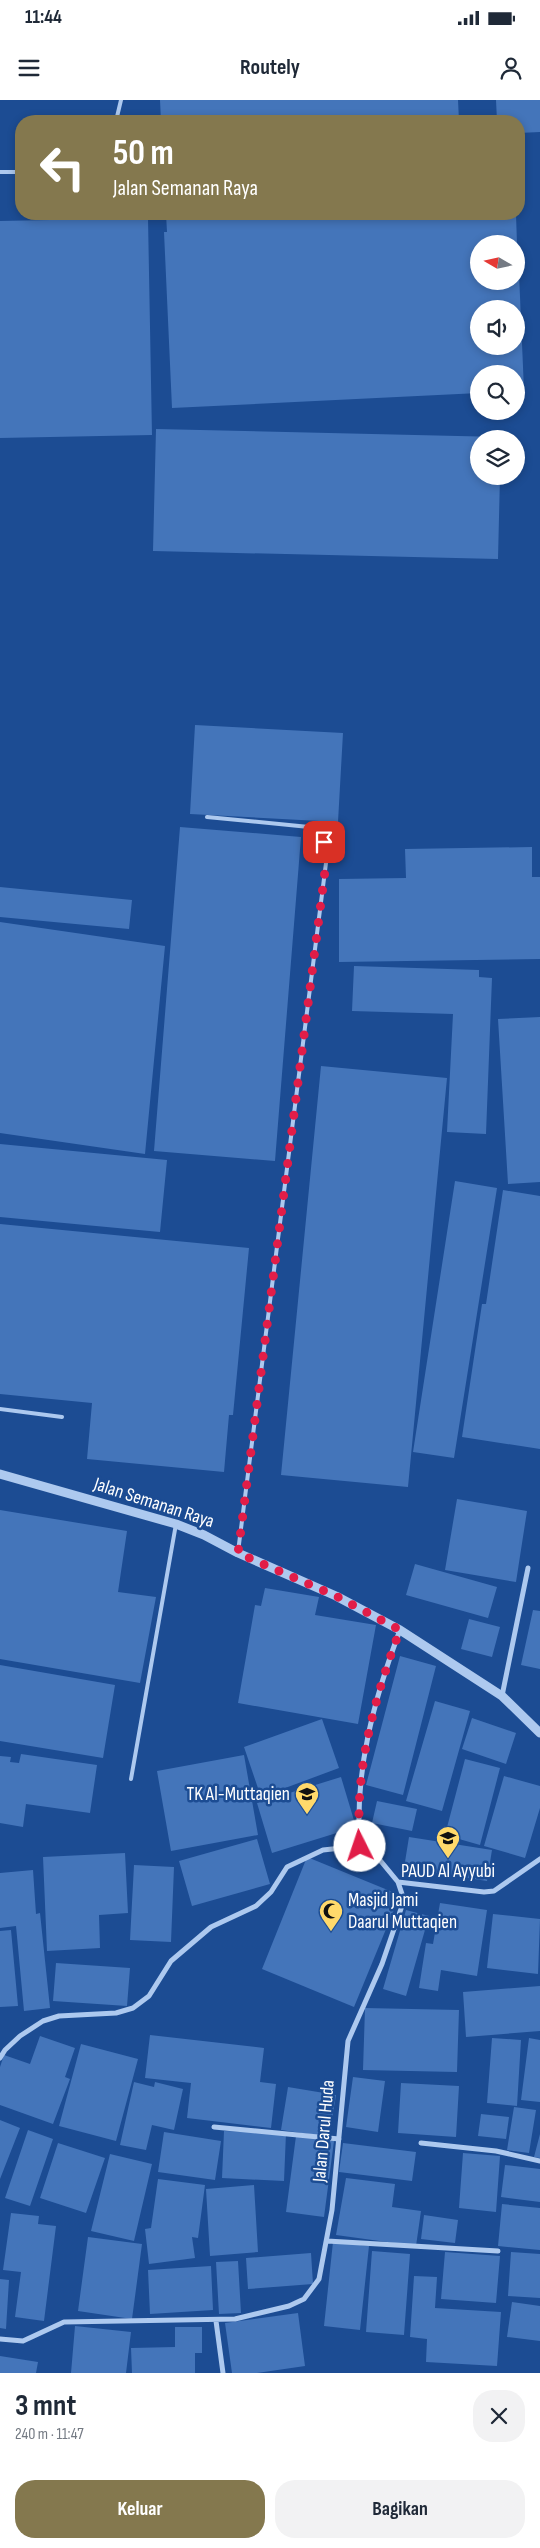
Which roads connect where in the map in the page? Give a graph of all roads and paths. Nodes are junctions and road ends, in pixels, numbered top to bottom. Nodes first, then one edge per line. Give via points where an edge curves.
1 (121, 100) edge
2 (117, 115) edge
3 (0, 172) edge
4 (15, 172) edge
5 (207, 818) dead end
6 (0, 1409) edge
7 (62, 1417) dead end
8 (0, 1474) edge
9 (176, 1524) junction
10 (238, 1553) junction
11 (528, 1568) dead end
12 (400, 1630) junction
13 (502, 1696) junction
14 (540, 1733) edge
15 (131, 1779) dead end
16 (360, 1846) junction
17 (540, 1859) edge
18 (398, 1882) junction
19 (0, 2058) edge
20 (214, 2127) dead end
21 (339, 2139) junction
22 (421, 2144) dead end
23 (540, 2161) edge
24 (327, 2240) junction
25 (498, 2251) dead end
26 (216, 2321) junction
27 (0, 2339) edge
28 (224, 2373) edge

1 - 2 lane
3 - 4 lane
5 - 10 lane via 309,827 324,842 326,863
6 - 7 lane
8 - 9 street, Jalan Semanan Raya
9 - 10 street, Jalan Semanan Raya via 204,1534
9 - 15 lane
10 - 12 street, Jalan Semanan Raya via 336,1596
11 - 13 street
12 - 13 street, Jalan Semanan Raya
12 - 16 street via 387,1665 364,1754 358,1818
13 - 14 street, Jalan Semanan Raya
16 - 18 street, Jalan Darul Huda via 379,1859
16 - 19 street via 323,1850 287,1867 271,1892 256,1906 211,1927 172,1961 149,1996 133,2008 116,2014 59,2016 43,2022 20,2036
17 - 18 street via 494,1891
18 - 21 street, Jalan Darul Huda via 404,1900 382,1964 348,2041
20 - 21 street
21 - 24 street, Jalan Darul Huda
22 - 23 street via 496,2150
24 - 25 street
24 - 26 street, Jalan Darul Huda via 319,2279 304,2299 235,2320
26 - 27 street, Jalan Darul Huda via 64,2322 23,2341
26 - 28 street

